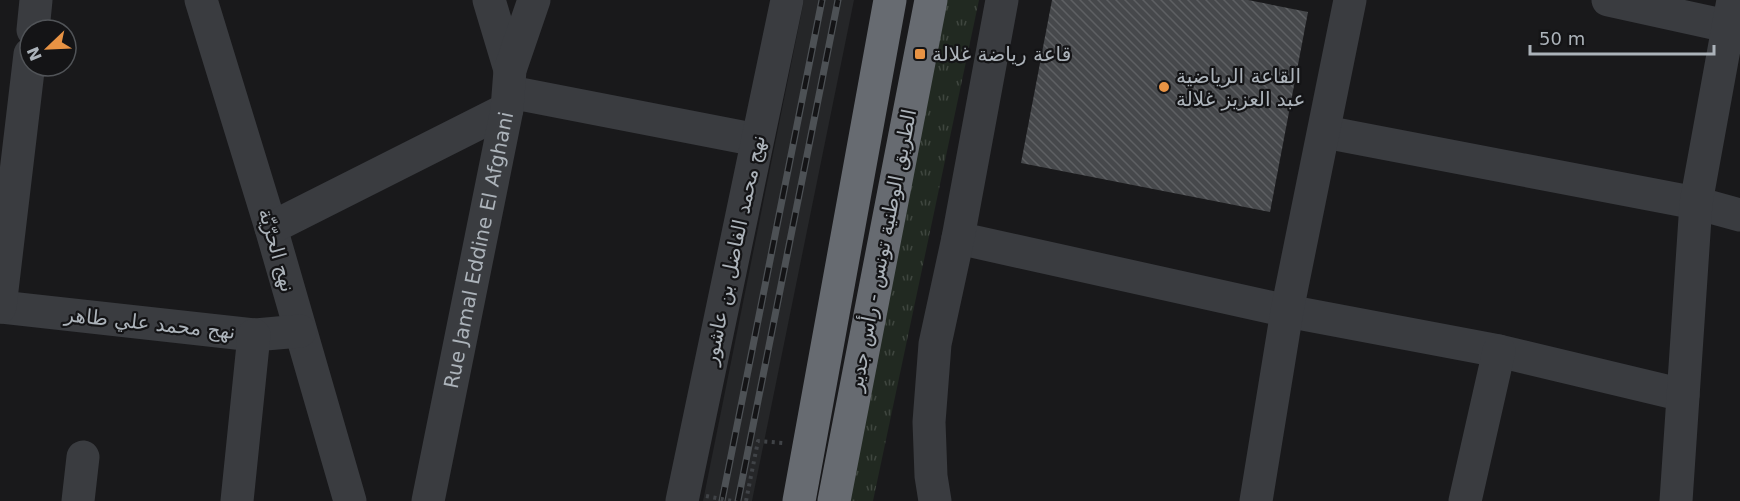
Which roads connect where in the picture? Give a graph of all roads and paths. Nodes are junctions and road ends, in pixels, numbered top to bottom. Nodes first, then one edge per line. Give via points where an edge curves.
1 (36, 0) edge
2 (201, 0) edge
3 (489, 0) edge
4 (534, 0) edge
5 (787, 0) edge
6 (890, 0) edge
7 (931, 0) edge
8 (1002, 0) edge
9 (1350, 0) edge
10 (1608, 0) edge
11 (34, 18) edge
12 (1734, 19) edge
13 (27, 78) edge
14 (509, 90) junction
15 (1325, 132) junction
16 (757, 140) junction
17 (1696, 203) junction
18 (1740, 214) edge
19 (271, 228) junction
20 (958, 238) junction
21 (0, 307) edge
22 (1287, 311) junction
23 (300, 331) junction
24 (254, 335) junction
25 (1499, 351) junction
26 (1683, 395) junction
27 (758, 441) dead end
28 (83, 457) dead end
29 (694, 499) edge
30 (78, 501) edge
31 (237, 501) edge
32 (350, 501) edge
33 (428, 501) edge
34 (732, 501) edge
35 (746, 501) edge
36 (799, 501) edge
37 (834, 501) edge
38 (935, 501) edge
39 (1256, 501) edge
40 (1466, 501) edge
41 (1676, 501) edge

1 - 11 street
2 - 19 street, نهج الحرّيّة
3 - 14 street
4 - 14 street, Rue Jamal Eddine El Afghani
5 - 16 street, نهج محمد الفاضل بن عاشور
6 - 36 highway, الطريق الوطنية تونس - رأس جدير
7 - 37 highway, الطريق الوطنية تونس - رأس جدير
8 - 20 street
9 - 15 street
10 - 12 street
12 - 17 street
13 - 21 street
14 - 16 street
14 - 19 street
14 - 33 street, Rue Jamal Eddine El Afghani
15 - 17 street
15 - 22 street
16 - 29 street, نهج محمد الفاضل بن عاشور
17 - 18 street
17 - 26 street
19 - 23 street, نهج الحرّيّة
20 - 22 street
20 - 38 street via 935,344 930,387
21 - 24 street, نهج محمد علي طاهر
22 - 25 street
22 - 39 street
23 - 24 street, نهج محمد علي طاهر
23 - 32 street, نهج الحرّيّة
24 - 31 street
25 - 26 street
25 - 40 street
26 - 41 street
27 - 35 path
28 - 30 street
29 - 34 path, bridge

